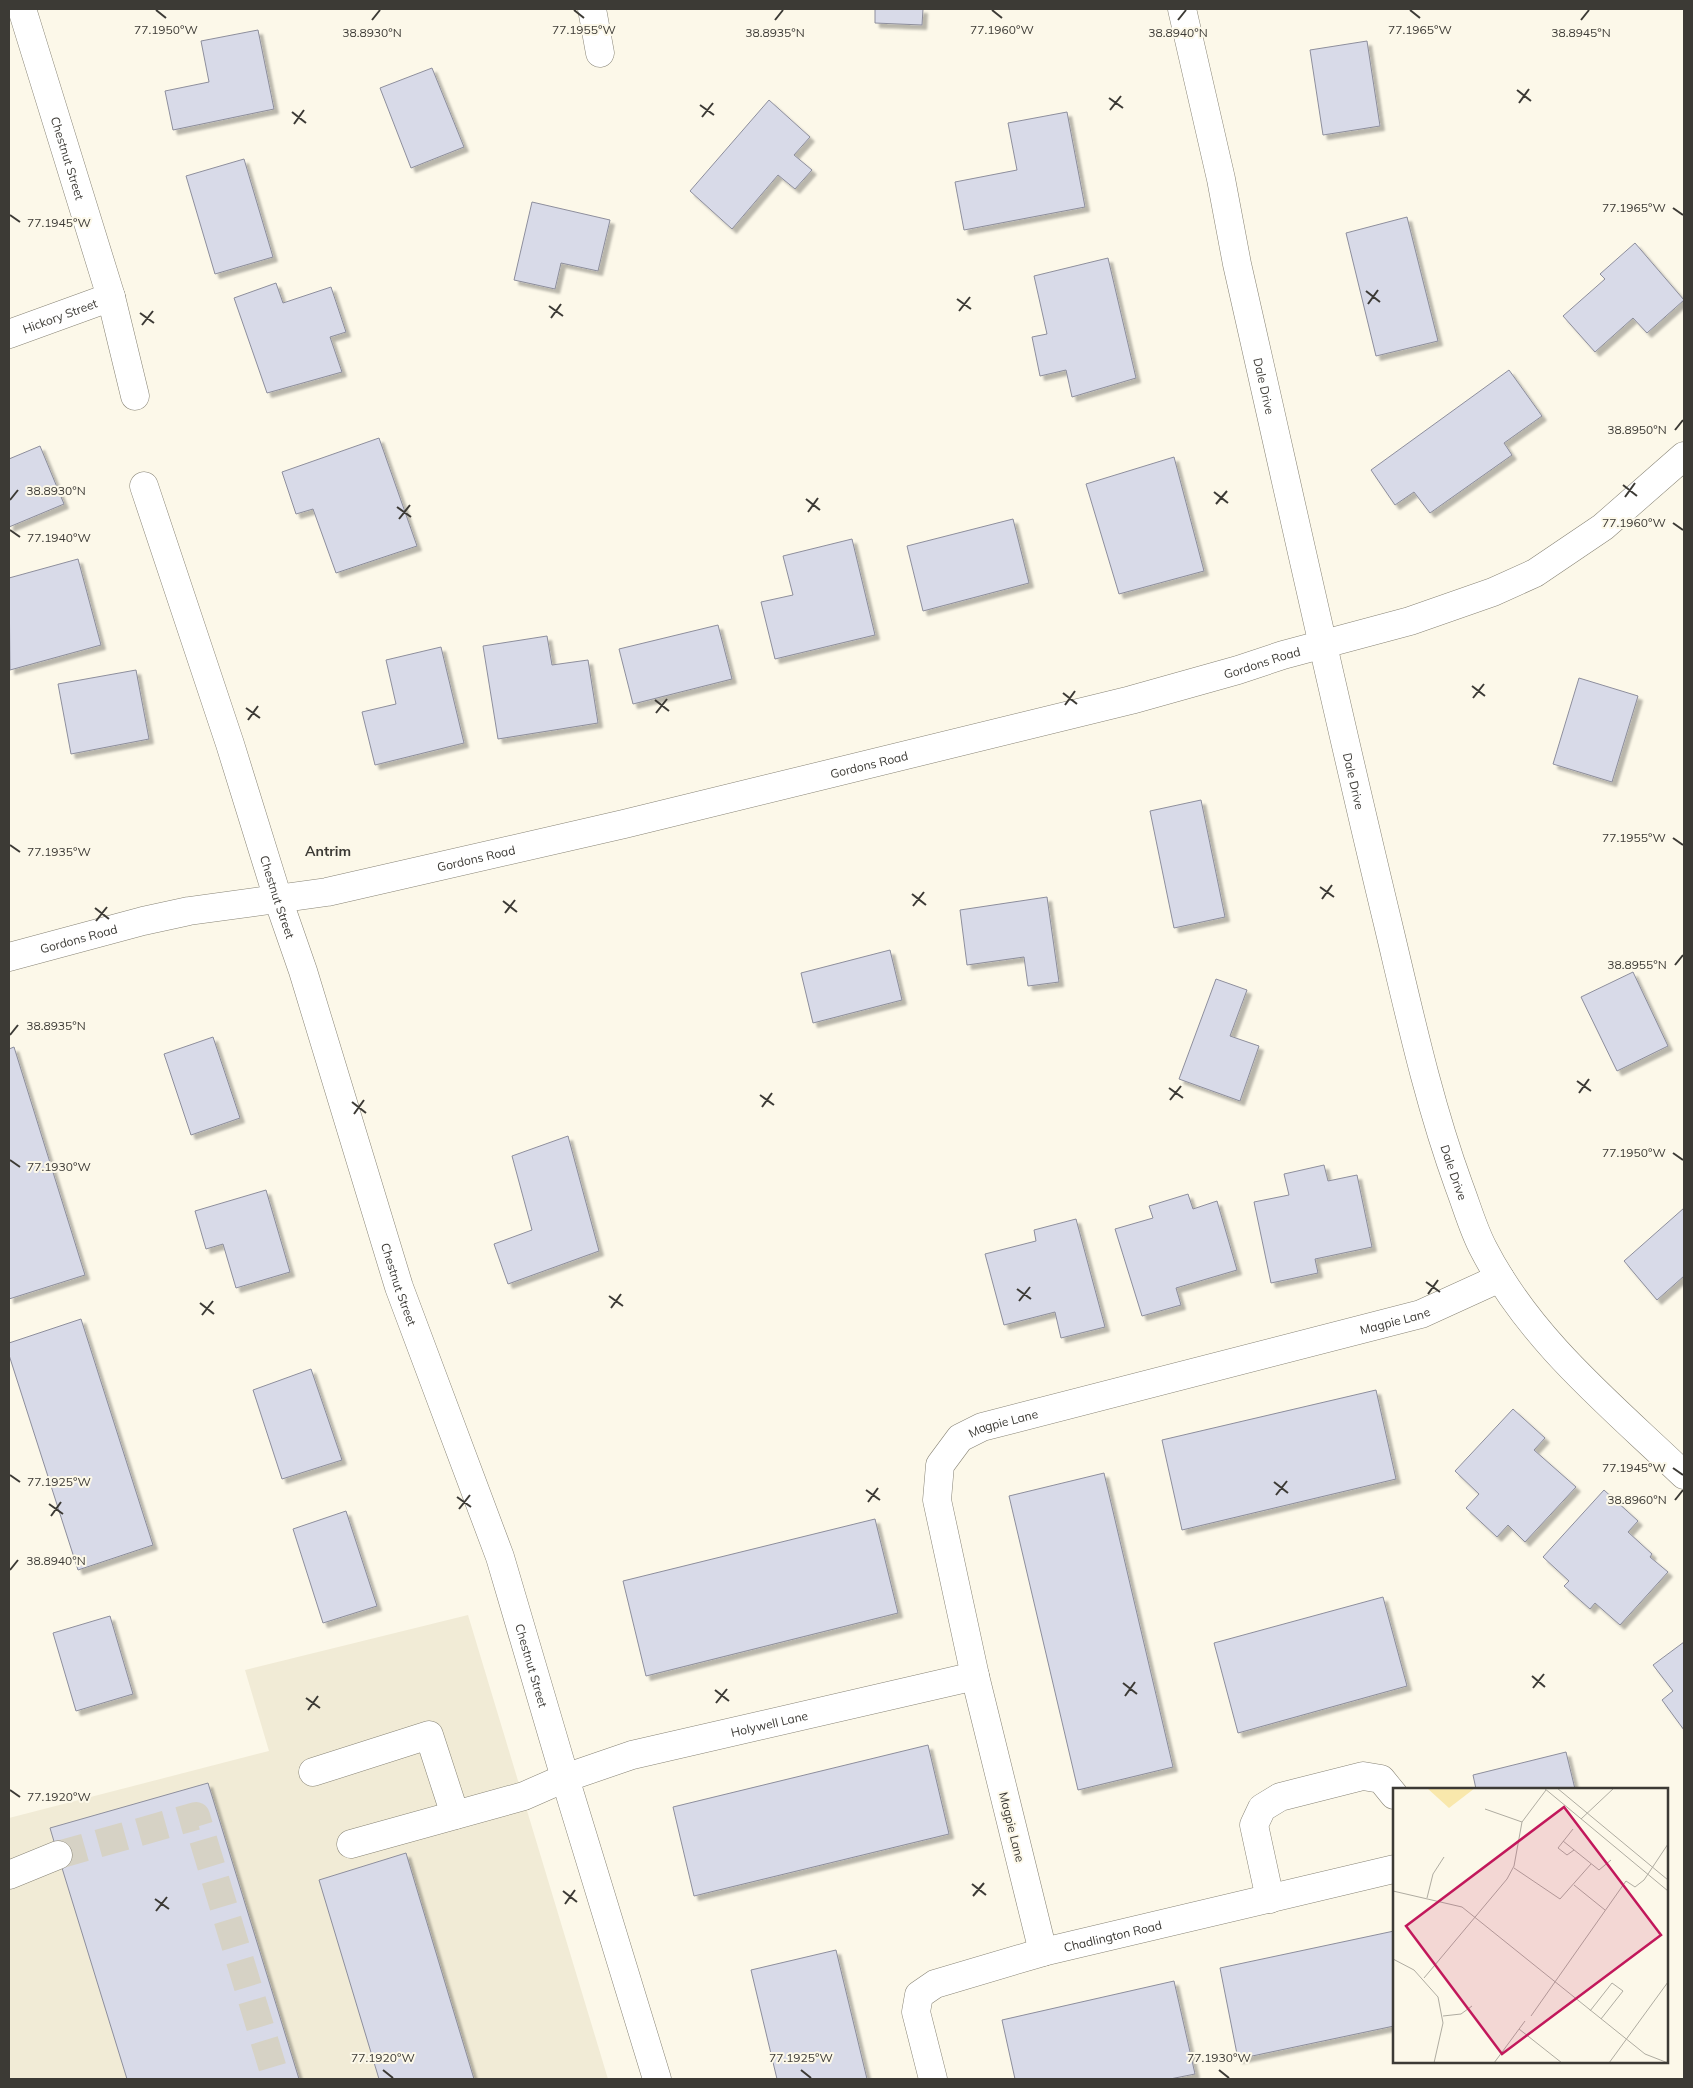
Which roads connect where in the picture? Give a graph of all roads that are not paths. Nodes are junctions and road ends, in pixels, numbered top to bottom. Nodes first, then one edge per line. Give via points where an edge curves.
1 (22, 9) edge
2 (592, 9) edge
3 (1182, 9) edge
4 (600, 53) dead end
5 (112, 297) junction
6 (9, 334) edge
7 (135, 396) dead end
8 (1684, 456) edge
9 (144, 486) dead end
10 (1323, 644) junction
11 (278, 899) junction
12 (9, 957) edge
13 (1500, 1278) junction
14 (1684, 1475) edge
15 (975, 1676) junction
16 (313, 1772) dead end
17 (565, 1778) junction
18 (1393, 1794) edge
19 (455, 1815) junction
20 (351, 1844) dead end
21 (58, 1854) tunnel mouth
22 (1393, 1869) edge
23 (12, 1874) edge
24 (1270, 1899) junction
25 (1043, 1952) junction
26 (657, 2079) edge
27 (933, 2079) edge

1 - 5 street, Chestnut Street
2 - 4 street
3 - 10 street, Dale Drive
5 - 6 street, Hickory Street
5 - 7 street, Chestnut Street
8 - 10 street, Gordons Road via 1603,527 1535,573 1493,592 1410,621
9 - 11 street, Chestnut Street
10 - 11 street, Gordons Road via 1131,700 672,813 327,892
10 - 13 street, Dale Drive via 1427,1086 1481,1246
11 - 12 street, Gordons Road via 189,911
11 - 17 street, Chestnut Street via 399,1288 500,1557
13 - 14 street, Dale Drive via 1546,1340 1584,1383
13 - 15 street, Magpie Lane via 1421,1314 982,1427 960,1438 940,1465 937,1500
15 - 17 street, Holywell Lane via 632,1755
15 - 25 street, Magpie Lane
16 - 19 street via 429,1735
17 - 19 street, Holywell Lane via 524,1796
17 - 26 street, Chestnut Street
18 - 24 street via 1381,1779 1364,1776 1280,1797 1262,1808 1254,1825
19 - 20 street, Holywell Lane
21 - 23 street
22 - 24 street, Chadlington Road
24 - 25 street, Chadlington Road
25 - 27 street, Chadlington Road via 935,1984 919,1995 916,2012

